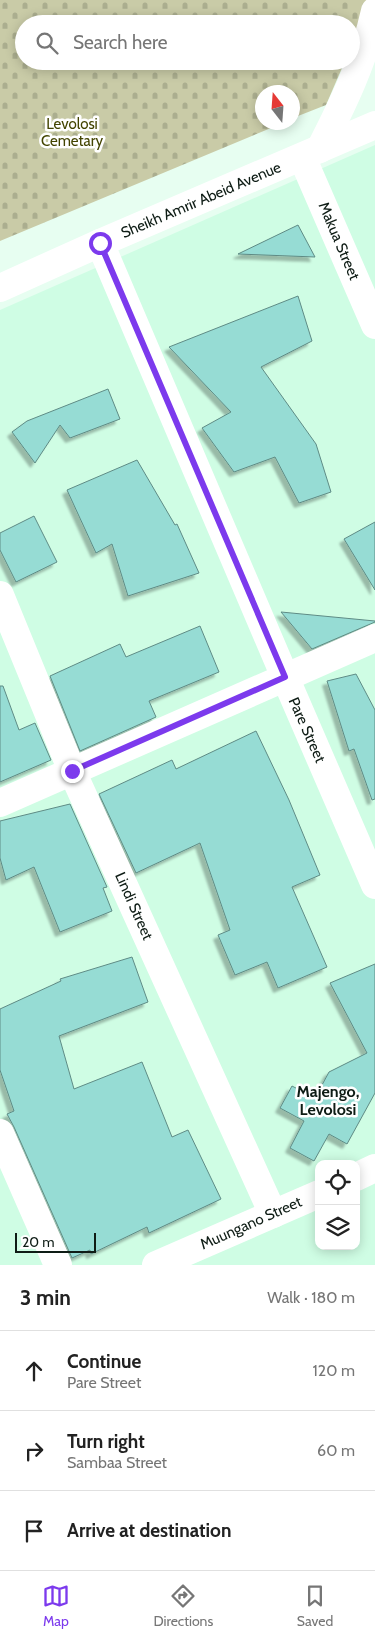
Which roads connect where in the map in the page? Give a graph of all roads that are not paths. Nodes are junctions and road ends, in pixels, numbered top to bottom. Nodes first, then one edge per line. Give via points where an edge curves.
1 (375, 11) edge
2 (360, 63) edge
3 (357, 70) edge
4 (375, 125) edge
5 (311, 153) junction
6 (100, 243) junction
7 (0, 288) edge
8 (375, 325) edge
9 (0, 595) edge
10 (375, 638) edge
11 (285, 677) junction
12 (72, 771) junction
13 (0, 803) edge
14 (375, 884) edge
15 (0, 1133) edge
16 (375, 1168) edge
17 (360, 1175) edge
18 (315, 1196) edge
19 (273, 1214) junction
20 (171, 1262) edge
21 (58, 1265) edge

1 - 2 street
3 - 5 street via 345,100
4 - 5 street, Sheikh Amrir Abeid Avenue
5 - 6 street, Sheikh Amrir Abeid Avenue
5 - 8 street, Makua Street
6 - 7 street, Sheikh Amrir Abeid Avenue
6 - 11 street, Pare Street
9 - 12 street, Lindi Street
10 - 11 street
11 - 12 street
11 - 14 street, Pare Street
12 - 13 street
12 - 19 street, Lindi Street
15 - 21 street
16 - 17 street
18 - 19 street, Muungano Street
19 - 20 street, Muungano Street

